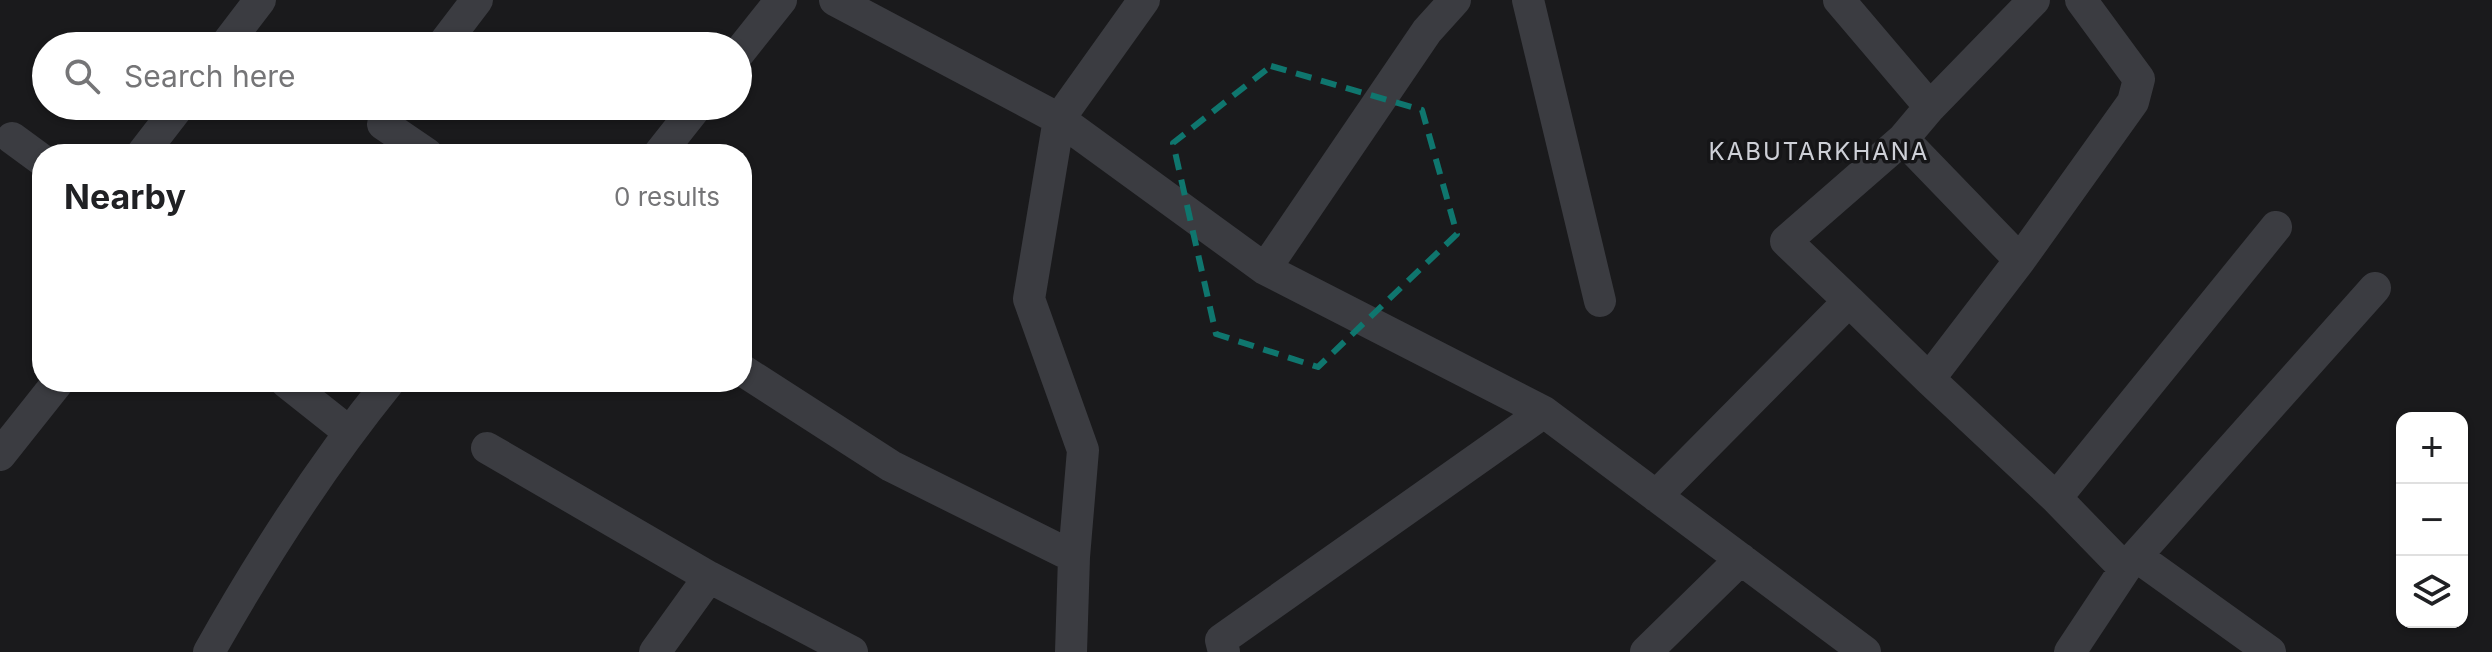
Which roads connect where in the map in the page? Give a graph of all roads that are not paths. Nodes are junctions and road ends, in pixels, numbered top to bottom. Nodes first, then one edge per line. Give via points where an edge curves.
1 (260, 0) edge
2 (477, 0) edge
3 (781, 0) edge
4 (835, 0) edge
5 (1144, 0) edge
6 (1455, 0) edge
7 (1528, 0) edge
8 (1839, 0) edge
9 (2034, 0) edge
10 (2081, 0) edge
11 (236, 32) edge
12 (453, 32) edge
13 (752, 36) edge
14 (1930, 107) junction
15 (1059, 119) junction
16 (168, 120) edge
17 (386, 120) edge
18 (686, 120) edge
19 (12, 138) dead end
20 (1903, 139) junction
21 (150, 144) edge
22 (412, 144) edge
23 (667, 144) edge
24 (32, 153) edge
25 (2276, 227) dead end
26 (2020, 260) junction
27 (1265, 269) junction
28 (2375, 288) dead end
29 (1600, 301) dead end
30 (1849, 301) junction
31 (752, 376) edge
32 (1929, 379) junction
33 (50, 392) edge
34 (299, 392) edge
35 (381, 392) edge
36 (1544, 412) junction
37 (349, 432) junction
38 (487, 448) dead end
39 (0, 455) edge
40 (1656, 496) junction
41 (2056, 498) junction
42 (1074, 557) junction
43 (1741, 559) junction
44 (2130, 562) junction
45 (709, 577) junction
46 (209, 652) edge
47 (655, 652) edge
48 (852, 652) edge
49 (1071, 652) edge
50 (1224, 652) edge
51 (1646, 652) edge
52 (1865, 652) edge
53 (2070, 652) edge
54 (2270, 652) edge

1 - 11 street
2 - 12 street
3 - 13 street
4 - 15 street
5 - 15 street
6 - 27 street via 1427,31
7 - 29 street
8 - 14 street
9 - 14 street
10 - 26 street via 2139,79 2133,102
14 - 20 street
15 - 27 street
15 - 42 street via 1029,299 1083,450
16 - 21 street
17 - 22 street via 383,124
18 - 23 street
19 - 24 street
20 - 26 street
20 - 30 street via 1786,241
25 - 41 street
26 - 32 street
27 - 36 street
28 - 44 street
30 - 32 street
30 - 40 street
31 - 42 street via 891,466
32 - 41 street
33 - 39 street
34 - 37 street
35 - 37 street
36 - 40 street
36 - 50 street via 1221,640
37 - 46 street
38 - 45 street
40 - 43 street
41 - 44 street
42 - 49 street
43 - 51 street
43 - 52 street
44 - 53 street
44 - 54 street
45 - 47 street
45 - 48 street

